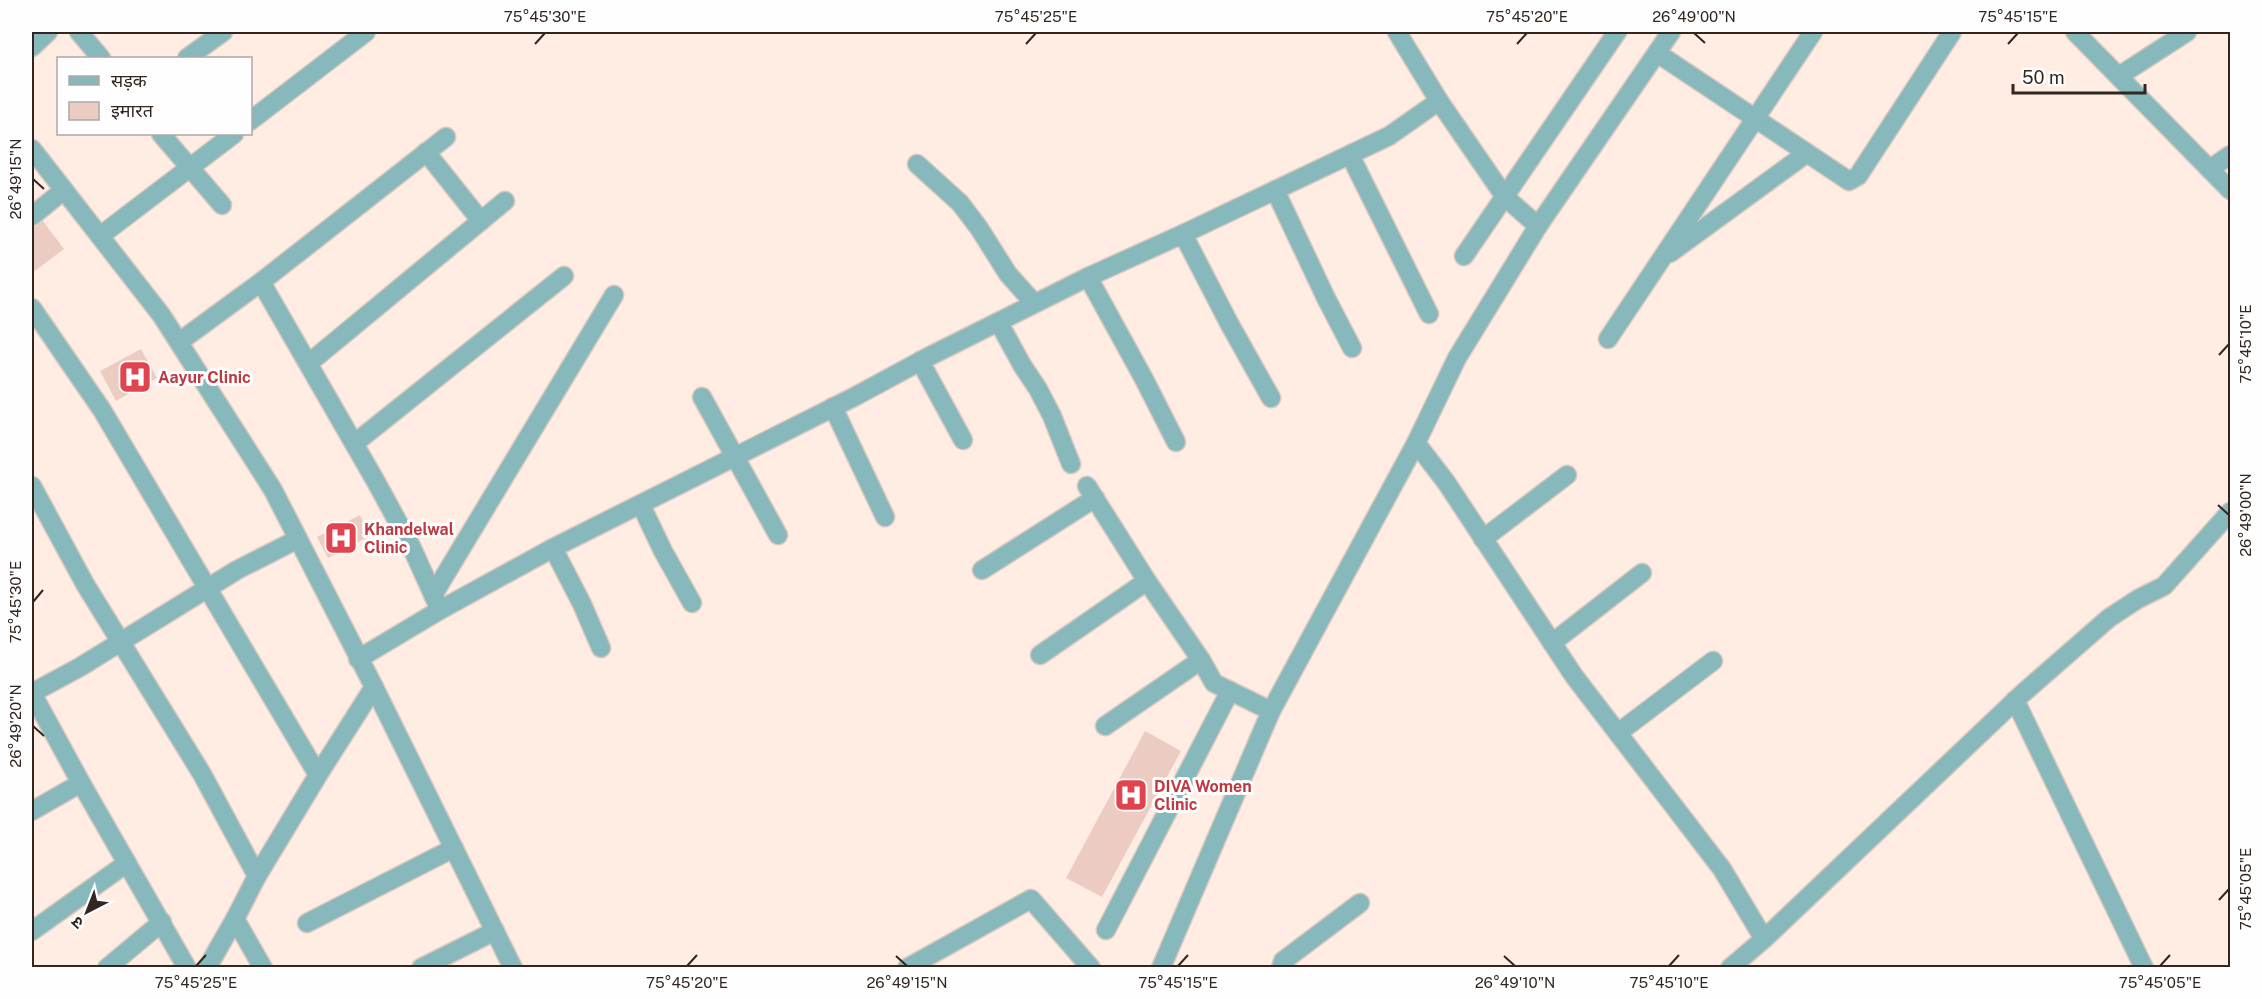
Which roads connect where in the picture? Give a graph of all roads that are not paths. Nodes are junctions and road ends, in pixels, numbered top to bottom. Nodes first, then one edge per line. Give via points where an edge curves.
1 (48, 32) edge
2 (79, 32) edge
3 (223, 32) edge
4 (366, 32) edge
5 (1617, 32) edge
6 (1671, 32) edge
7 (1813, 32) edge
8 (1952, 32) edge
9 (2075, 32) edge
10 (2187, 32) edge
11 (1406, 36) edge
12 (32, 47) edge
13 (1657, 53) junction
14 (100, 57) edge
15 (188, 57) edge
16 (2119, 76) junction
17 (1439, 101) junction
18 (1755, 118) junction
19 (252, 119) edge
20 (162, 135) edge
21 (233, 135) edge
22 (446, 137) dead end
23 (32, 149) edge
24 (426, 153) junction
25 (1807, 153) junction
26 (1350, 155) junction
27 (2230, 155) edge
28 (917, 164) dead end
29 (189, 168) junction
30 (2210, 169) junction
31 (64, 190) junction
32 (1275, 190) junction
33 (2230, 190) edge
34 (1505, 196) junction
35 (505, 201) dead end
36 (222, 205) dead end
37 (32, 216) edge
38 (481, 221) junction
39 (1538, 226) junction
40 (1183, 234) junction
41 (100, 236) junction
42 (1464, 256) dead end
43 (1661, 259) junction
44 (564, 276) dead end
45 (1088, 277) junction
46 (261, 282) junction
47 (614, 295) dead end
48 (1034, 303) junction
49 (32, 308) edge
50 (1429, 314) dead end
51 (999, 323) junction
52 (1608, 339) dead end
53 (179, 342) junction
54 (1352, 348) dead end
55 (920, 361) junction
56 (309, 363) junction
57 (702, 397) dead end
58 (1271, 398) dead end
59 (833, 407) junction
60 (963, 440) dead end
61 (355, 442) junction
62 (1176, 442) dead end
63 (1416, 443) junction
64 (735, 457) junction
65 (1071, 464) dead end
66 (1567, 475) dead end
67 (32, 486) edge
68 (641, 505) junction
69 (2230, 512) edge
70 (885, 517) dead end
71 (778, 535) dead end
72 (298, 539) junction
73 (1483, 539) junction
74 (553, 548) junction
75 (982, 570) dead end
76 (1642, 573) dead end
77 (1147, 581) junction
78 (206, 588) junction
79 (437, 602) junction
80 (692, 603) dead end
81 (121, 642) junction
82 (1552, 643) junction
83 (601, 648) dead end
84 (1040, 655) dead end
85 (358, 659) junction
86 (1201, 660) junction
87 (1713, 661) dead end
88 (375, 687) junction
89 (1230, 691) junction
90 (32, 693) edge
91 (2015, 700) junction
92 (1271, 711) junction
93 (1104, 726) dead end
94 (1618, 733) junction
95 (318, 775) junction
96 (81, 783) junction
97 (32, 811) edge
98 (454, 848) junction
99 (127, 863) junction
100 (257, 876) junction
101 (1360, 903) dead end
102 (236, 919) junction
103 (162, 922) junction
104 (307, 922) dead end
105 (1106, 930) dead end
106 (32, 931) edge
107 (495, 931) junction
108 (1764, 939) junction
109 (1279, 965) edge
110 (108, 968) edge
111 (187, 968) edge
112 (207, 968) edge
113 (263, 968) edge
114 (421, 968) edge
115 (513, 968) edge
116 (907, 968) edge
117 (1091, 968) edge
118 (1161, 968) edge
119 (1730, 968) edge
120 (2144, 968) edge

1 - 12 street
2 - 14 street
3 - 15 street
4 - 19 street
5 - 34 street
6 - 13 street
7 - 18 street
8 - 25 street via 1858,176 1849,181
9 - 16 street
10 - 16 street
11 - 17 street
13 - 18 street
13 - 39 street
16 - 30 street
17 - 26 street via 1389,136
17 - 34 street
18 - 25 street
18 - 43 street
20 - 29 street
21 - 29 street
22 - 24 street
23 - 31 street
24 - 38 street
24 - 46 street
25 - 43 street
26 - 32 street
26 - 50 street
27 - 30 street
28 - 48 street via 960,203 1008,274
29 - 36 street
29 - 41 street
30 - 33 street
31 - 37 street
31 - 41 street
32 - 40 street
32 - 54 street
34 - 39 street
34 - 42 street
35 - 38 street
38 - 56 street
39 - 63 street via 1457,358
40 - 45 street
40 - 58 street
41 - 53 street
43 - 52 street
44 - 61 street
45 - 48 street
45 - 62 street
46 - 53 street
46 - 56 street
47 - 79 street
48 - 51 street
49 - 78 street via 102,410
51 - 55 street
51 - 65 street via 1038,389
53 - 72 street via 273,490
55 - 59 street
55 - 60 street
56 - 61 street
57 - 64 street
59 - 64 street
59 - 70 street
61 - 79 street
63 - 73 street
63 - 92 street
64 - 68 street
64 - 71 street
66 - 73 street
67 - 81 street
68 - 74 street
68 - 80 street
69 - 91 street via 2164,586 2109,618
72 - 78 street
72 - 85 street
73 - 82 street
74 - 79 street
74 - 83 street
75 - 77 street via 1091,492
76 - 82 street
77 - 84 street
77 - 86 street
78 - 81 street
78 - 95 street
79 - 85 street
81 - 90 street
81 - 100 street via 202,774
82 - 94 street
85 - 88 street
86 - 89 street via 1214,683
86 - 93 street
87 - 94 street
88 - 95 street
88 - 98 street
89 - 92 street
89 - 105 street
90 - 96 street
91 - 108 street
91 - 120 street
92 - 118 street
94 - 108 street via 1722,869
95 - 100 street
96 - 97 street
96 - 99 street
98 - 104 street
98 - 107 street
99 - 103 street
99 - 106 street
100 - 102 street
101 - 109 street
102 - 112 street
102 - 113 street
103 - 110 street
103 - 111 street
107 - 114 street
107 - 115 street
108 - 119 street
116 - 117 street via 1031,899

